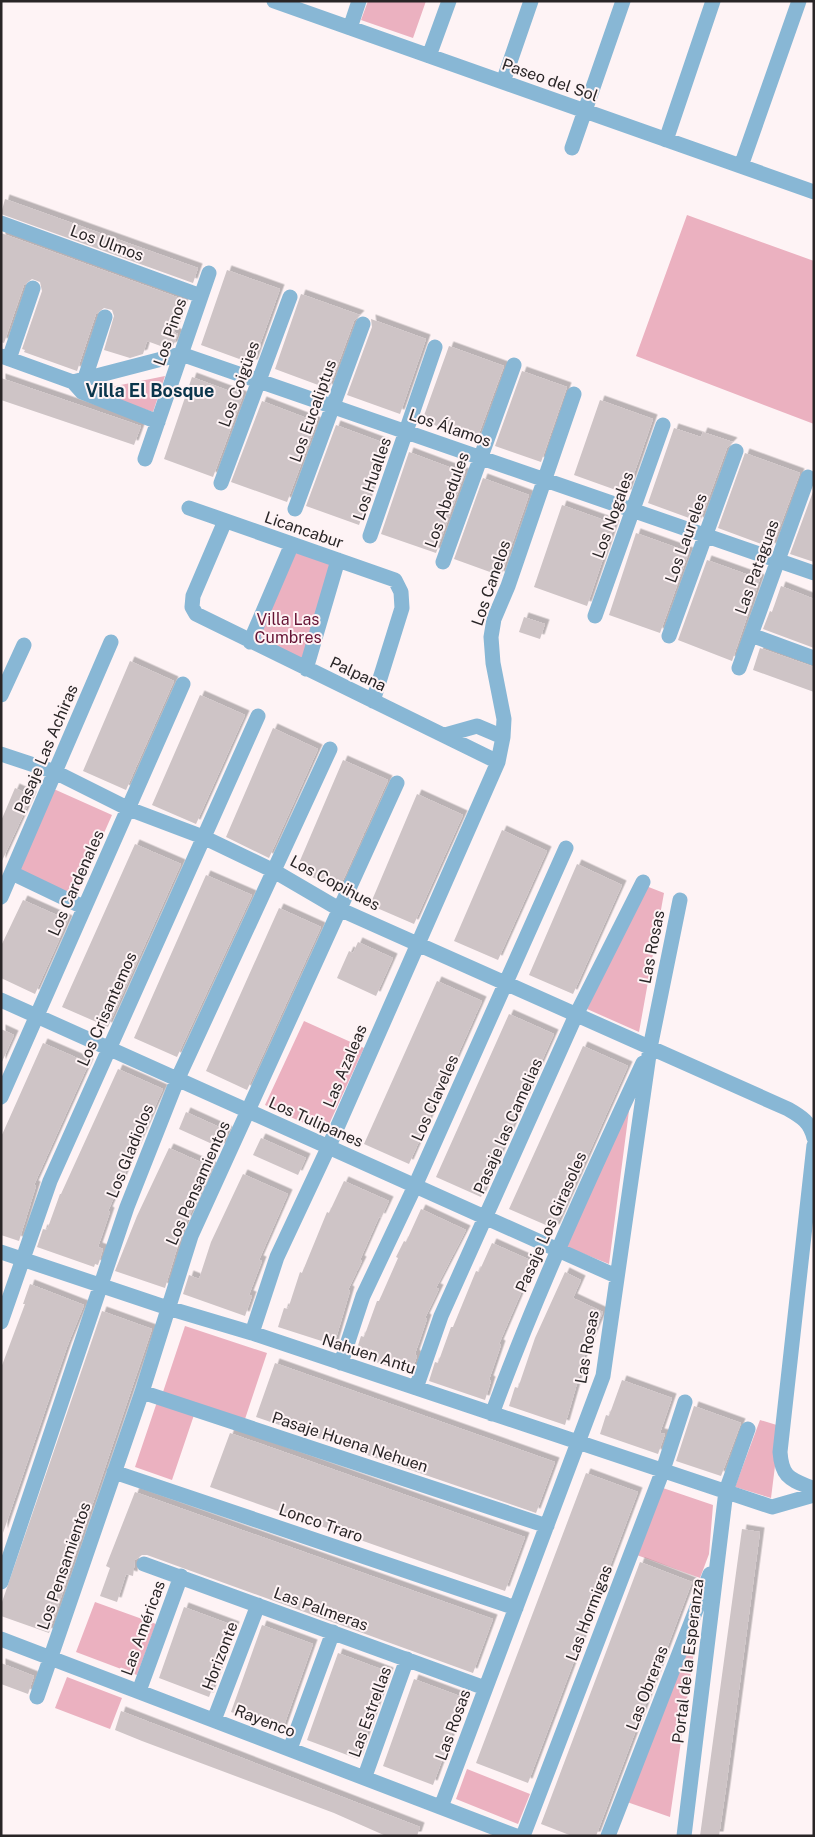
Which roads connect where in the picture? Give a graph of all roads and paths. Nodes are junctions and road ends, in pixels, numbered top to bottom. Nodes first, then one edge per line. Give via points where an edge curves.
1 (274, 1) edge
2 (359, 1) edge
3 (449, 1) edge
4 (531, 1) edge
5 (623, 1) edge
6 (713, 1) edge
7 (799, 1) edge
8 (350, 28) junction
9 (429, 56) junction
10 (502, 82) junction
11 (585, 111) junction
12 (666, 140) junction
13 (572, 148) dead end
14 (741, 166) junction
15 (814, 192) edge
16 (1, 224) edge
17 (209, 273) dead end
18 (33, 288) dead end
19 (201, 296) junction
20 (290, 297) dead end
21 (104, 316) dead end
22 (363, 324) dead end
23 (435, 347) dead end
24 (181, 354) junction
25 (5, 358) edge
26 (514, 365) dead end
27 (259, 380) junction
28 (78, 382) junction
29 (574, 394) dead end
30 (333, 406) junction
31 (158, 422) junction
32 (663, 425) dead end
33 (406, 431) junction
34 (736, 451) dead end
35 (481, 458) junction
36 (145, 459) dead end
37 (808, 478) dead end
38 (545, 479) junction
39 (221, 483) dead end
40 (189, 508) dead end
41 (295, 509) dead end
42 (633, 510) junction
43 (226, 521) junction
44 (370, 536) dead end
45 (705, 536) junction
46 (292, 544) junction
47 (338, 560) junction
48 (778, 561) junction
49 (443, 562) dead end
50 (814, 574) edge
51 (596, 616) dead end
52 (751, 635) junction
53 (669, 636) dead end
54 (111, 642) dead end
55 (250, 642) junction
56 (24, 645) dead end
57 (814, 658) edge
58 (739, 668) dead end
59 (306, 669) junction
60 (183, 684) dead end
61 (1, 695) edge
62 (373, 701) junction
63 (258, 716) dead end
64 (445, 734) junction
65 (503, 737) junction
66 (330, 749) dead end
67 (1, 754) edge
68 (498, 762) junction
69 (55, 772) junction
70 (396, 783) dead end
71 (129, 809) junction
72 (476, 816) joint
73 (203, 837) junction
74 (566, 848) dead end
75 (274, 871) junction
76 (12, 873) junction
77 (643, 882) dead end
78 (1, 897) edge
79 (680, 900) dead end
80 (83, 907) junction
81 (339, 909) junction
82 (417, 943) junction
83 (506, 984) junction
84 (1, 1000) edge
85 (576, 1015) junction
86 (38, 1016) junction
87 (110, 1048) junction
88 (650, 1048) junction
89 (178, 1078) junction
90 (1, 1097) edge
91 (249, 1111) junction
92 (814, 1138) edge
93 (814, 1145) edge
94 (329, 1146) junction
95 (415, 1186) junction
96 (486, 1218) junction
97 (557, 1249) junction
98 (1, 1252) edge
99 (23, 1259) junction
100 (616, 1276) junction
101 (101, 1284) junction
102 (168, 1308) junction
103 (1, 1322) edge
104 (252, 1333) junction
105 (340, 1363) junction
106 (416, 1388) junction
107 (142, 1392) junction
108 (685, 1402) dead end
109 (492, 1414) junction
110 (748, 1429) dead end
111 (578, 1442) junction
112 (662, 1470) junction
113 (114, 1472) junction
114 (814, 1489) edge
115 (726, 1491) junction
116 (814, 1495) edge
117 (546, 1526) junction
118 (719, 1553) junction
119 (144, 1564) dead end
120 (181, 1576) junction
121 (1, 1582) edge
122 (258, 1605) junction
123 (516, 1608) junction
124 (333, 1632) junction
125 (1, 1639) edge
126 (51, 1658) junction
127 (407, 1659) junction
128 (485, 1688) junction
129 (139, 1692) junction
130 (38, 1696) dead end
131 (214, 1720) junction
132 (290, 1748) junction
133 (365, 1776) junction
134 (441, 1807) junction
135 (516, 1836) edge
136 (524, 1836) edge
137 (608, 1836) edge
138 (684, 1836) edge

1 - 8 street, Paseo del Sol
2 - 8 street
3 - 9 street
4 - 10 street
5 - 11 street
6 - 12 street
7 - 14 street
8 - 9 street, Paseo del Sol
9 - 10 street, Paseo del Sol
10 - 11 street, Paseo del Sol
11 - 12 street, Paseo del Sol
11 - 13 street
12 - 14 street, Paseo del Sol
14 - 15 street, Paseo del Sol
16 - 19 street, Los Ulmos
17 - 19 street, Los Pinos
18 - 25 street
19 - 24 street, Los Pinos
20 - 27 street, Los Coigües
21 - 28 street
22 - 30 street, Los Eucaliptus
23 - 33 street, Los Hualles
24 - 27 street, Los Álamos
24 - 28 street
24 - 31 street, Los Pinos
25 - 28 street
26 - 35 street, Los Abedules
27 - 30 street, Los Álamos
27 - 39 street, Los Coigües
28 - 31 street via 82,392
29 - 38 street, Los Canelos
30 - 33 street, Los Álamos
30 - 41 street, Los Eucaliptus
31 - 36 street, Los Pinos
32 - 42 street, Los Nogales
33 - 35 street, Los Álamos
33 - 44 street, Los Hualles
34 - 45 street, Los Laureles
35 - 38 street, Los Álamos
35 - 49 street, Los Abedules
37 - 48 street, Las Pataguas
38 - 42 street, Los Álamos
38 - 65 street, Los Canelos via 494,619 491,637 504,718
40 - 43 street, Licancabur
42 - 45 street, Los Álamos
42 - 51 street, Los Nogales
43 - 46 street, Licancabur
43 - 55 street, Palpana via 193,596 192,607 202,619
45 - 48 street, Los Álamos
45 - 53 street, Los Laureles
46 - 47 street, Licancabur
46 - 55 street
47 - 59 street
47 - 62 street, Licancabur via 395,580 402,592 402,608
48 - 50 street, Los Álamos
48 - 52 street, Las Pataguas
52 - 57 street
52 - 58 street, Las Pataguas
54 - 69 street, Pasaje Las Achiras
55 - 59 street, Palpana
56 - 61 street
59 - 62 street, Palpana
60 - 71 street, Los Cardenales
62 - 64 street, Palpana
63 - 73 street, Los Crisantemos
64 - 65 street via 477,726
64 - 68 street, Palpana
65 - 68 street, Los Canelos
66 - 75 street, Los Gladiolos
67 - 69 street, Los Copihues
68 - 72 street, Los Canelos
69 - 71 street, Los Copihues
69 - 76 street, Pasaje Las Achiras
70 - 81 street, Los Pensamientos
71 - 73 street, Los Copihues
71 - 80 street, Los Cardenales
72 - 82 street, Las Azaleas
73 - 75 street, Los Copihues
73 - 87 street, Los Crisantemos
74 - 83 street, Los Claveles
75 - 81 street, Los Copihues
75 - 89 street, Los Gladiolos
76 - 78 street, Pasaje Las Achiras
76 - 80 street
77 - 85 street, Pasaje las Camelias
79 - 88 street, Las Rosas
80 - 86 street, Los Cardenales
81 - 82 street, Los Copihues
81 - 91 street, Los Pensamientos
82 - 83 street, Los Copihues
82 - 94 street, Las Azaleas
83 - 85 street, Los Copihues
83 - 95 street, Los Claveles
84 - 86 street, Los Tulipanes
85 - 88 street, Los Copihues
85 - 96 street, Pasaje las Camelias
86 - 87 street, Los Tulipanes
86 - 90 street, Los Cardenales
87 - 89 street, Los Tulipanes
87 - 99 street, Los Crisantemos via 50,1181
88 - 92 street, Los Copihues via 788,1109 805,1119
88 - 97 street, Pasaje Los Girasoles
88 - 100 street, Las Rosas
89 - 91 street, Los Tulipanes
89 - 101 street, Los Gladiolos via 127,1207
91 - 94 street, Los Tulipanes
91 - 102 street, Los Pensamientos via 191,1236
93 - 114 street via 780,1452 782,1468 789,1479
94 - 95 street, Los Tulipanes
94 - 104 street, Las Azaleas via 277,1257
95 - 96 street, Los Tulipanes
95 - 105 street, Los Claveles via 363,1296
96 - 97 street, Los Tulipanes
96 - 106 street, Pasaje las Camelias via 440,1316
97 - 100 street, Los Tulipanes
97 - 109 street, Pasaje Los Girasoles
98 - 99 street, Nahuen Antu
99 - 101 street, Nahuen Antu
99 - 103 street, Los Crisantemos
100 - 111 street, Las Rosas via 603,1376
101 - 102 street, Nahuen Antu
101 - 121 street, Los Gladiolos
102 - 104 street, Nahuen Antu
102 - 107 street, Los Pensamientos
104 - 105 street, Nahuen Antu
105 - 106 street, Nahuen Antu
106 - 109 street, Nahuen Antu
107 - 113 street, Los Pensamientos
107 - 117 street, Pasaje Huena Nehuen
108 - 112 street, Las Hormigas
109 - 111 street, Nahuen Antu
110 - 115 street, Portal de la Esperanza
111 - 112 street, Nahuen Antu
111 - 117 street, Las Rosas
112 - 115 street, Nahuen Antu
112 - 136 street, Las Hormigas
113 - 123 street, Lonco Traro
113 - 126 street, Los Pensamientos
115 - 116 street, Nahuen Antu via 772,1508
115 - 118 street, Portal de la Esperanza
117 - 123 street, Las Rosas
118 - 137 street, Las Obreras
118 - 138 street, Portal de la Esperanza
119 - 120 street, Las Palmeras
120 - 122 street, Las Palmeras
120 - 129 street, Las Américas
122 - 124 street, Las Palmeras
122 - 131 street, Horizonte
123 - 128 street, Las Rosas
124 - 127 street, Las Palmeras
124 - 132 street
125 - 126 street, Rayenco
126 - 129 street, Rayenco
126 - 130 street, Los Pensamientos
127 - 128 street, Las Palmeras
127 - 133 street, Las Estrellas
128 - 134 street, Las Rosas
129 - 131 street, Rayenco
131 - 132 street, Rayenco
132 - 133 street, Rayenco
133 - 134 street, Rayenco
134 - 135 street, Rayenco

